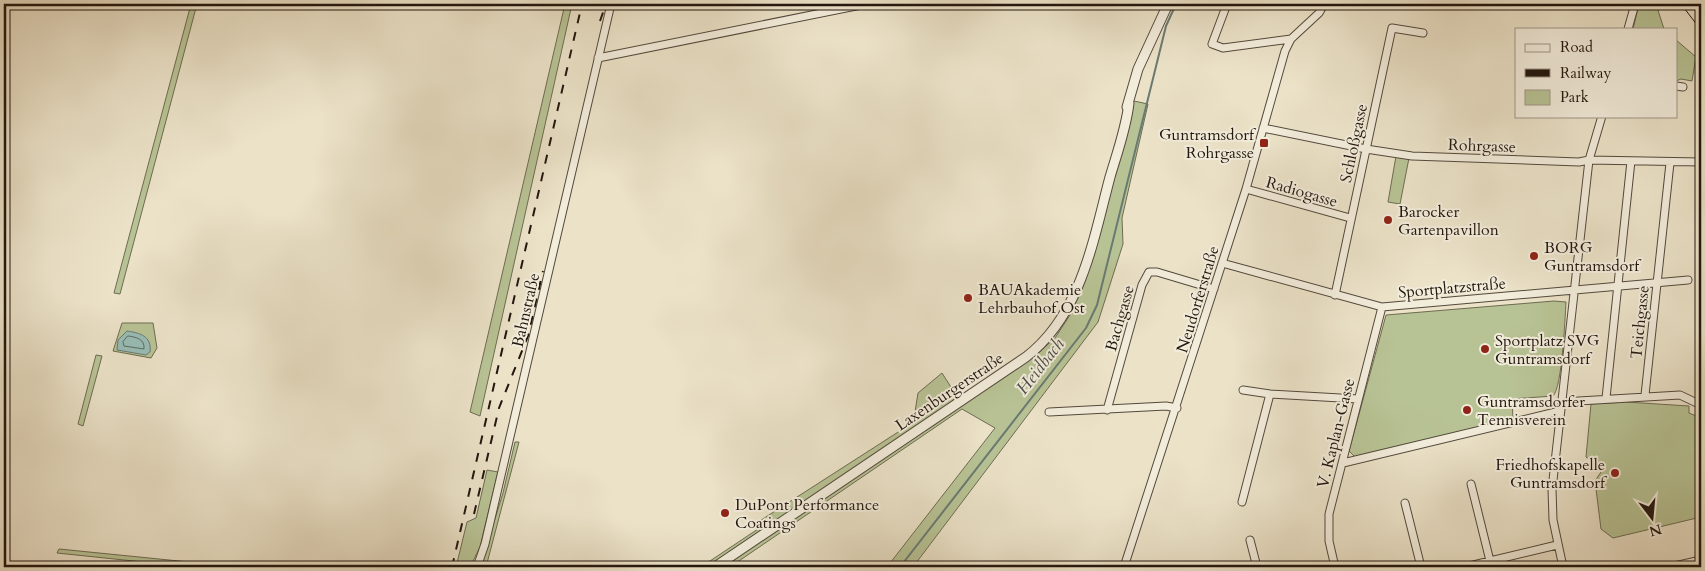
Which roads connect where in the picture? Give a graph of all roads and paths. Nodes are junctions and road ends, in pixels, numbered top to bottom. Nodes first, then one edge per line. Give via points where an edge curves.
1 (611, 4) edge
2 (866, 4) edge
3 (1168, 4) edge
4 (1227, 4) edge
5 (1324, 4) edge
6 (1635, 4) edge
7 (1628, 28) edge
8 (1423, 33) dead end
9 (1291, 39) junction
10 (598, 58) junction
11 (1601, 118) edge
12 (1263, 128) junction
13 (1366, 149) junction
14 (1590, 160) junction
15 (1631, 161) junction
16 (1701, 162) edge
17 (1670, 163) junction
18 (1246, 189) junction
19 (1350, 218) junction
20 (1222, 262) junction
21 (1688, 280) dead end
22 (1656, 284) junction
23 (1617, 288) junction
24 (1214, 289) junction
25 (1574, 290) junction
26 (1334, 295) junction
27 (1382, 307) junction
28 (1243, 390) dead end
29 (1270, 394) junction
30 (1645, 395) junction
31 (1606, 398) junction
32 (1358, 399) junction
33 (1562, 402) junction
34 (1701, 404) edge
35 (1177, 408) junction
36 (1107, 410) junction
37 (1560, 411) junction
38 (1049, 412) dead end
39 (1343, 463) junction
40 (1471, 484) dead end
41 (1242, 502) dead end
42 (1405, 503) dead end
43 (1250, 540) dead end
44 (1557, 544) junction
45 (1701, 560) edge
46 (1490, 561) junction
47 (477, 567) edge
48 (715, 567) edge
49 (1124, 567) edge
50 (1257, 567) edge
51 (1335, 567) edge
52 (1421, 567) edge
53 (1465, 567) edge
54 (1563, 567) edge
55 (1670, 567) edge

1 - 10 street, Bahnstraße
2 - 10 street
3 - 48 street, Laxenburgerstraße via 1138,68 1117,158 1080,279 1062,319 1040,346
4 - 9 street via 1212,44 1223,48
5 - 9 street via 1319,13
6 - 7 street
8 - 13 street, Schloßgasse via 1392,28
9 - 12 street, Neudorferstraße
10 - 47 street, Bahnstraße
11 - 14 street
12 - 13 street, Rohrgasse
12 - 18 street, Neudorferstraße
13 - 14 street, Rohrgasse via 1434,157
13 - 19 street, Schloßgasse
14 - 15 street, Rohrgasse
14 - 25 street
15 - 17 street, Rohrgasse
15 - 23 street
16 - 17 street, Rohrgasse
17 - 22 street, Teichgasse
18 - 19 street, Radiogasse
18 - 20 street, Neudorferstraße
19 - 26 street, Schloßgasse
20 - 24 street, Neudorferstraße
20 - 26 street, Sportplatzstraße
21 - 22 street, Sportplatzstraße
22 - 23 street, Sportplatzstraße
22 - 30 street, Teichgasse
23 - 25 street, Sportplatzstraße
23 - 31 street
24 - 35 street, Neudorferstraße
24 - 36 street, Bachgasse via 1149,272 1142,285
25 - 27 street, Sportplatzstraße
25 - 33 street
26 - 27 street, Sportplatzstraße
27 - 32 street, V. Kaplan-Gasse
28 - 29 street
29 - 32 street
29 - 41 street
30 - 31 street
30 - 34 street via 1680,395
31 - 33 street
32 - 39 street, V. Kaplan-Gasse
33 - 37 street
35 - 36 street
35 - 49 street, Neudorferstraße
36 - 38 street
37 - 39 street
37 - 44 street via 1552,504
39 - 51 street, V. Kaplan-Gasse via 1328,514 1329,541
40 - 46 street
42 - 52 street
43 - 50 street
44 - 46 street
44 - 54 street
45 - 55 street
46 - 53 street

